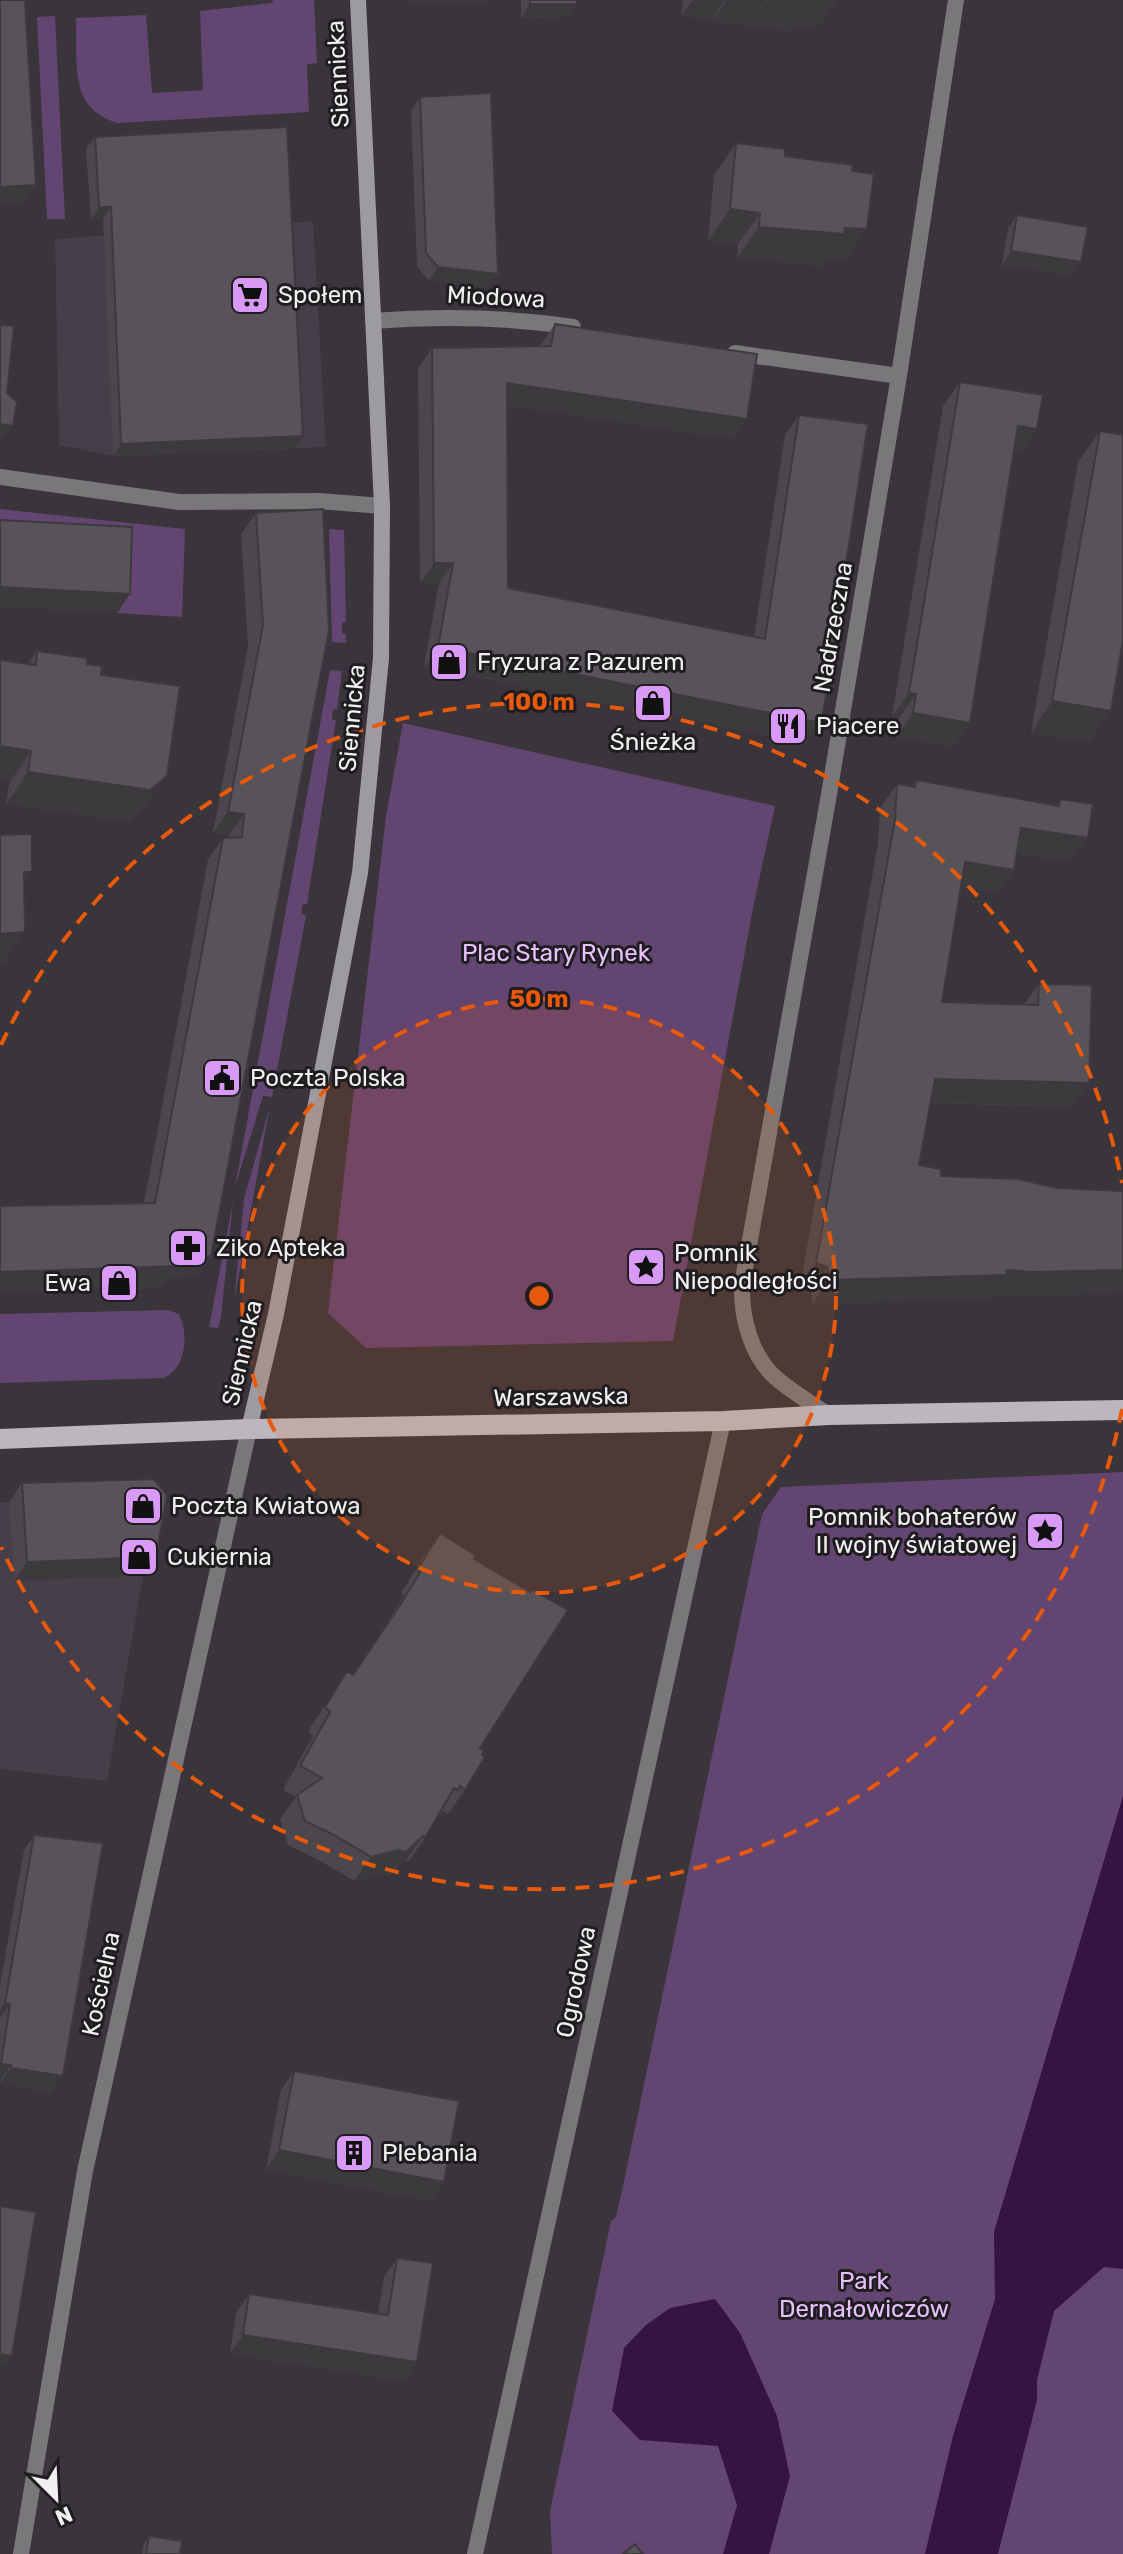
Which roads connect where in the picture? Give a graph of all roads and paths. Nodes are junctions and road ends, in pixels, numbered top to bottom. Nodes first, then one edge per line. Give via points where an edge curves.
1 (358, 0) edge
2 (956, 0) edge
3 (373, 321) junction
4 (586, 329) edge
5 (725, 351) edge
6 (899, 376) junction
7 (0, 477) edge
8 (382, 506) junction
9 (1123, 1410) edge
10 (829, 1415) junction
11 (723, 1421) junction
12 (249, 1429) junction
13 (0, 1439) edge
14 (21, 2554) edge
15 (475, 2554) edge

1 - 3 main road, Siennicka
2 - 6 street, Nadrzeczna
3 - 4 street, Miodowa via 540,322
3 - 8 main road, Siennicka
5 - 6 street
6 - 10 street, Nadrzeczna via 742,1285 747,1329 767,1368
7 - 8 street via 179,502
8 - 12 main road, Siennicka via 380,668 360,873
9 - 10 main road, Warszawska
10 - 11 main road, Warszawska
11 - 12 main road, Warszawska
11 - 15 street, Ogrodowa
12 - 13 main road, Warszawska
12 - 14 street, Kościelna via 85,2171

